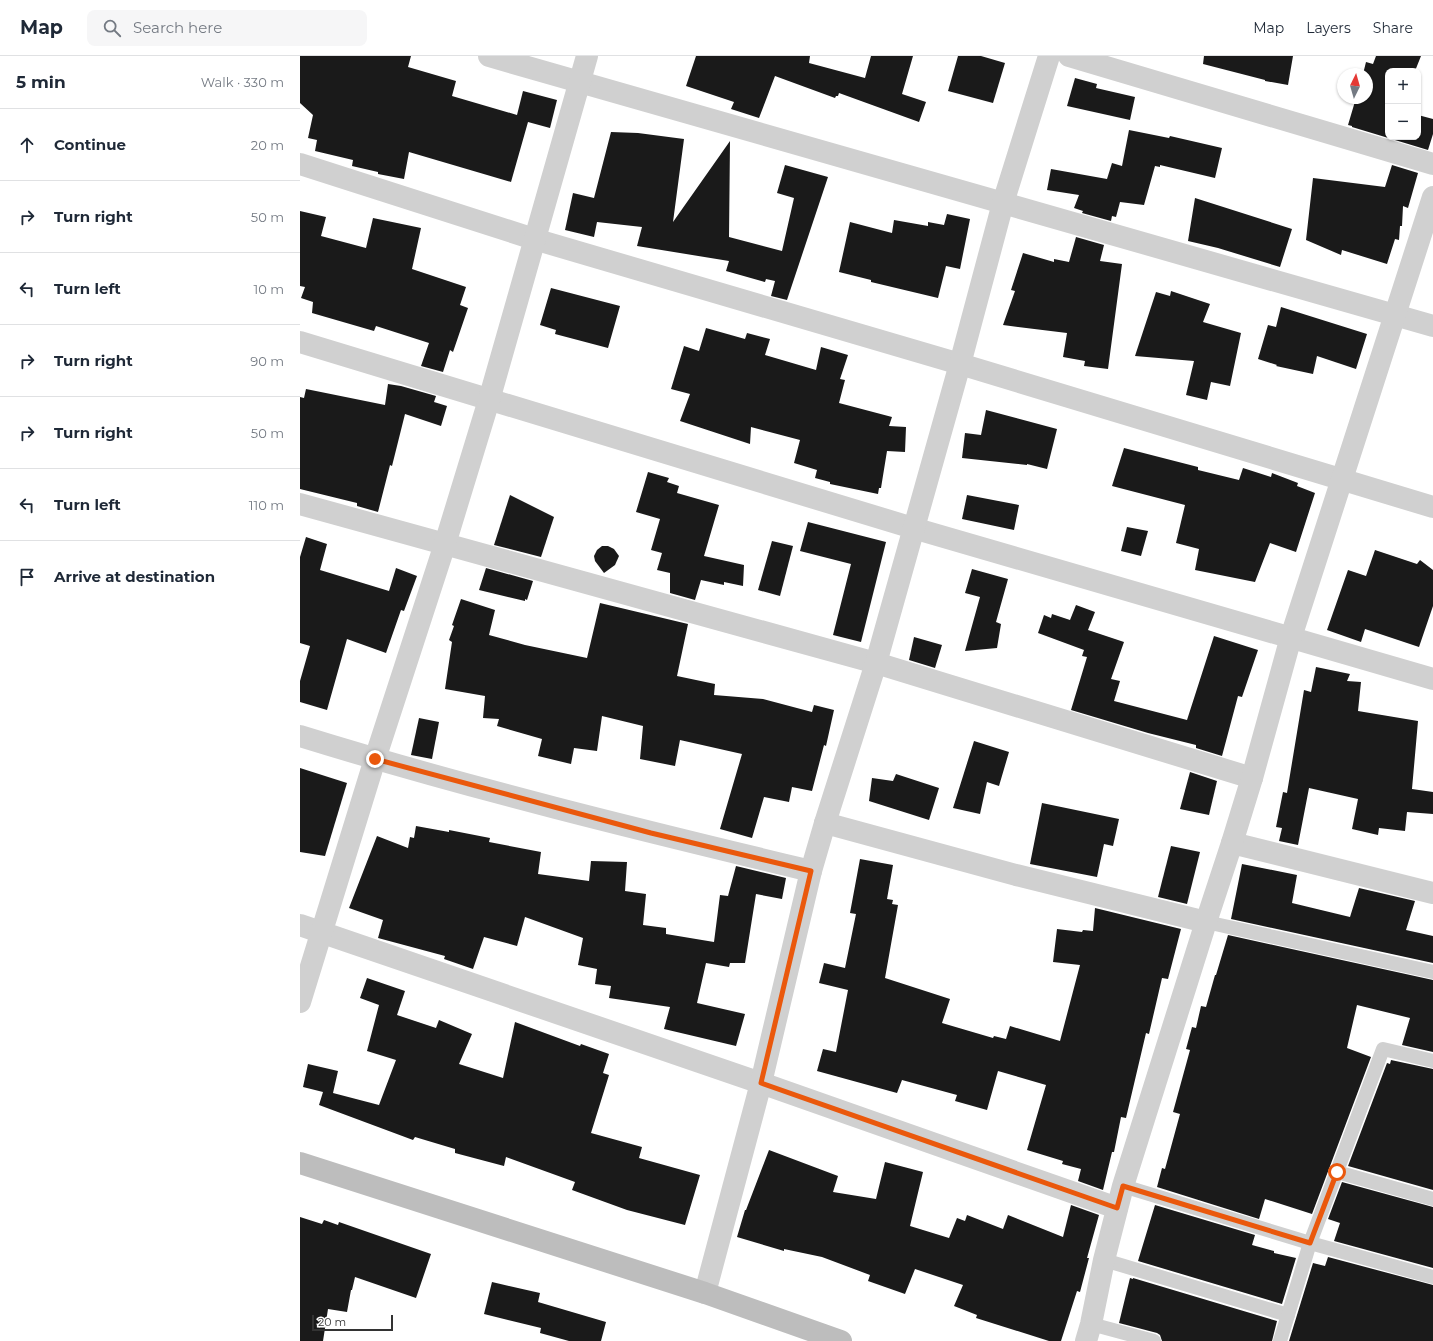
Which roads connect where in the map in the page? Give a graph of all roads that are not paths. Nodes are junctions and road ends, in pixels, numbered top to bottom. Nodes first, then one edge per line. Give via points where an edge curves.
1 (489, 56) edge
2 (587, 56) edge
3 (1049, 56) edge
4 (1069, 56) edge
5 (580, 82) junction
6 (300, 164) edge
7 (1433, 164) edge
8 (1433, 197) edge
9 (1003, 203) junction
10 (534, 239) junction
11 (1394, 315) junction
12 (1433, 326) edge
13 (300, 342) edge
14 (960, 364) junction
15 (489, 400) junction
16 (1342, 480) junction
17 (300, 504) edge
18 (1433, 507) edge
19 (913, 528) junction
20 (445, 544) junction
21 (1291, 637) junction
22 (876, 663) junction
23 (1433, 679) edge
24 (300, 736) edge
25 (375, 759) junction
26 (1252, 778) junction
27 (825, 823) junction
28 (1232, 843) junction
29 (811, 871) junction
30 (1433, 893) edge
31 (1206, 922) junction
32 (300, 925) edge
33 (322, 933) junction
34 (1433, 972) edge
35 (300, 1002) edge
36 (1433, 1061) edge
37 (761, 1083) junction
38 (300, 1163) edge
39 (1337, 1172) junction
40 (1123, 1186) junction
41 (1433, 1199) edge
42 (1117, 1208) junction
43 (1310, 1243) junction
44 (1104, 1260) junction
45 (1433, 1277) edge
46 (705, 1293) junction
47 (1288, 1315) junction
48 (1089, 1332) edge
49 (841, 1341) edge
50 (1154, 1341) edge
51 (1280, 1341) edge

1 - 5 street
2 - 5 street
3 - 9 street
4 - 7 street
5 - 9 street
5 - 10 street
6 - 10 street
8 - 11 street
9 - 11 street
9 - 14 street
10 - 14 street
10 - 15 street
11 - 12 street
11 - 16 street
13 - 15 street
14 - 16 street
14 - 19 street
15 - 19 street
15 - 20 street
16 - 18 street
16 - 21 street
17 - 20 street
19 - 21 street
19 - 22 street
20 - 22 street
20 - 25 street
21 - 23 street
21 - 26 street
22 - 26 street
22 - 27 street
24 - 25 street
25 - 29 street via 651,833
25 - 33 street
26 - 28 street
27 - 29 street
27 - 31 street via 1016,875
28 - 30 street
28 - 31 street
29 - 37 street
31 - 34 lane
31 - 40 street
32 - 33 street
33 - 35 street
33 - 37 street
36 - 39 lane via 1383,1049
37 - 42 street
37 - 46 street
38 - 46 street
39 - 41 lane
39 - 43 lane
40 - 42 street
40 - 43 lane
42 - 44 street
43 - 45 lane
43 - 47 lane
44 - 47 lane
44 - 48 street
46 - 49 street
47 - 51 lane
48 - 50 lane

